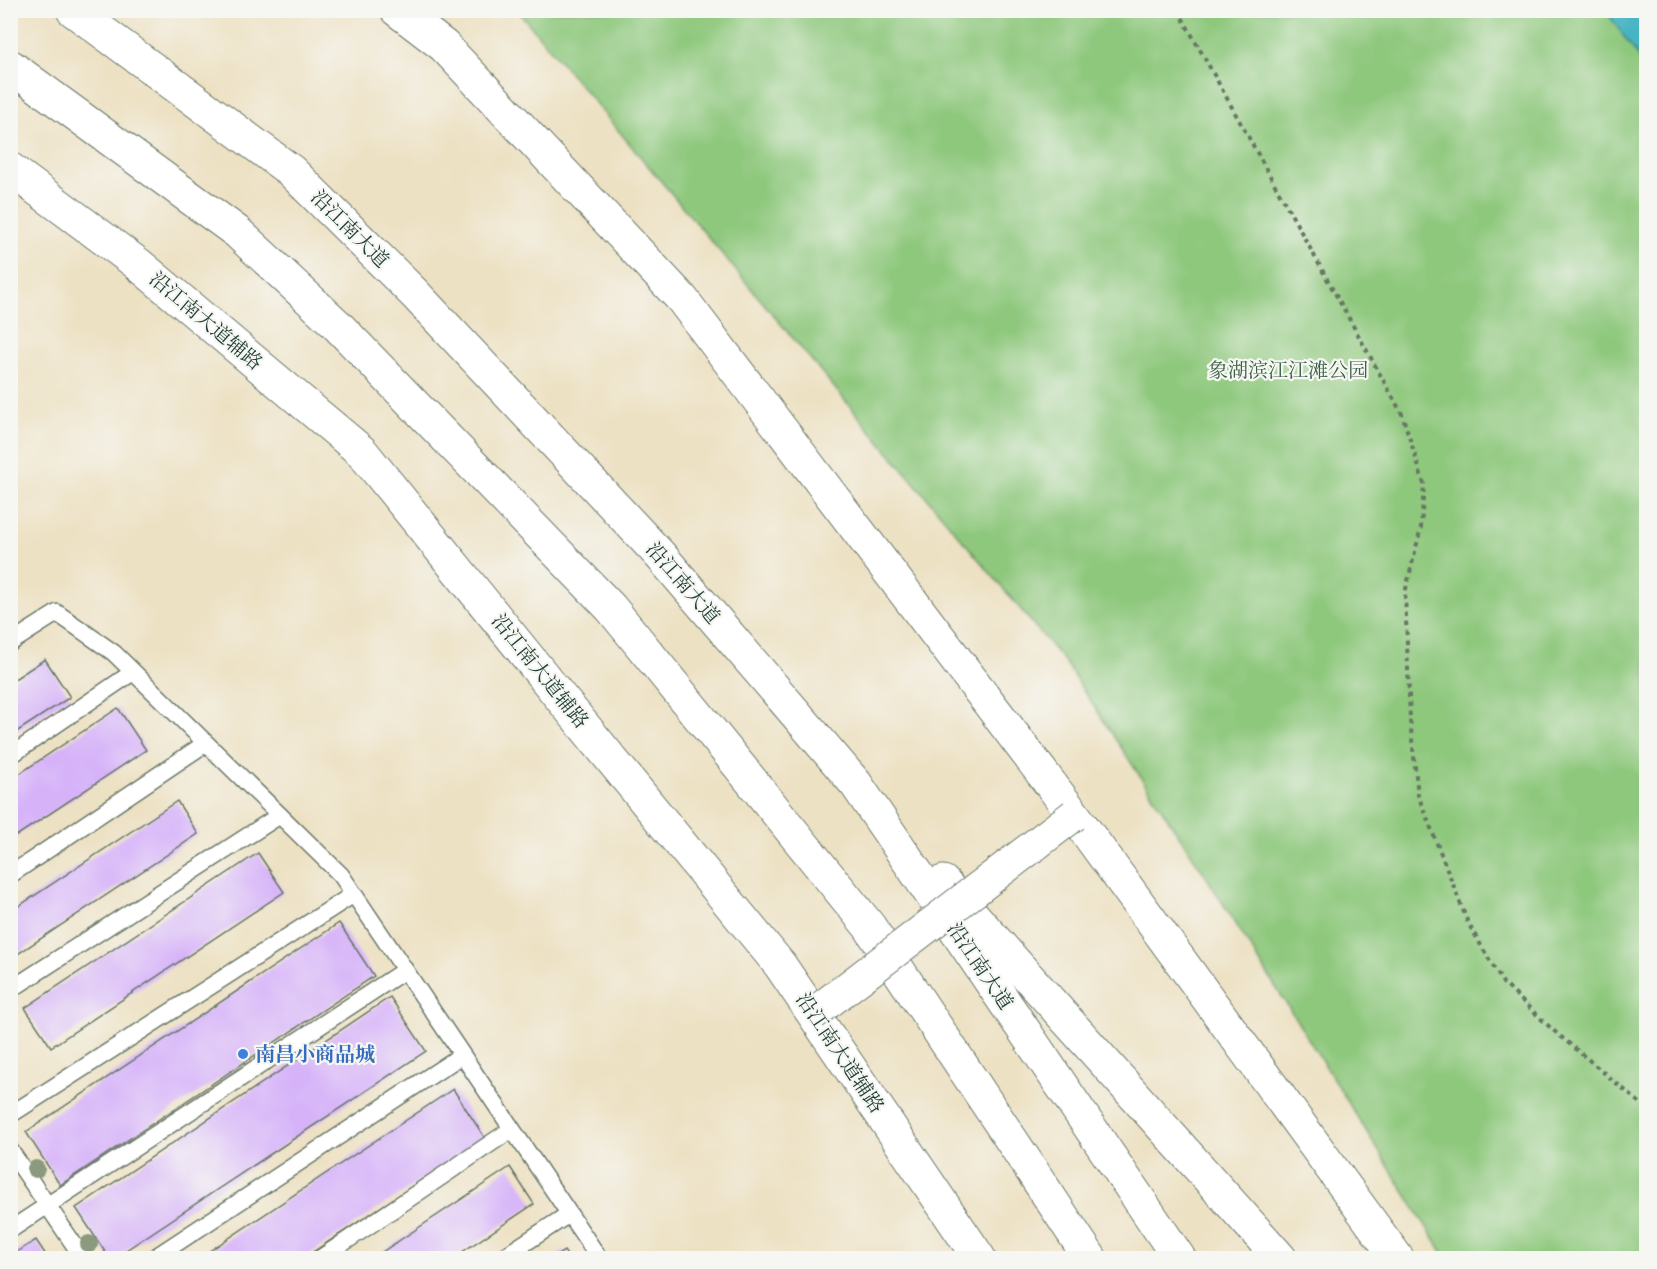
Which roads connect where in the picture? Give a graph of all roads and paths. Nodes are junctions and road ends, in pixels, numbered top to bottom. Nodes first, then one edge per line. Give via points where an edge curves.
1 (73, 10) edge
2 (397, 10) edge
3 (1178, 10) edge
4 (10, 66) edge
5 (10, 169) edge
6 (10, 643) edge
7 (133, 672) junction
8 (206, 743) junction
9 (10, 756) edge
10 (856, 784) junction
11 (280, 815) junction
12 (1074, 815) junction
13 (10, 875) edge
14 (354, 894) junction
15 (405, 970) junction
16 (10, 990) edge
17 (813, 1014) junction
18 (462, 1055) junction
19 (1647, 1108) edge
20 (10, 1115) edge
21 (512, 1129) junction
22 (10, 1150) edge
23 (48, 1205) junction
24 (569, 1214) junction
25 (10, 1230) edge
26 (83, 1258) edge
27 (154, 1258) edge
28 (321, 1258) edge
29 (502, 1258) edge
30 (599, 1258) edge
31 (979, 1258) edge
32 (1090, 1258) edge
33 (1179, 1258) edge
34 (1280, 1258) edge
35 (1397, 1258) edge

1 - 10 main road, 沿江南大道 via 291,171 415,294 660,555
2 - 12 main road via 444,46 682,299
3 - 19 path via 1402,414 1424,484 1421,527 1405,593 1418,795 1468,923 1503,983
4 - 32 main road via 237,232 336,324 611,608 869,926
5 - 17 main road, 沿江南大道辅路 via 138,264 363,452 780,965
6 - 7 lane via 57,613 114,653
7 - 8 lane
7 - 9 lane
8 - 11 lane
8 - 13 lane
10 - 33 main road, 沿江南大道
10 - 34 main road
11 - 14 lane via 341,875
11 - 16 lane
12 - 17 street, bridge
12 - 35 main road
14 - 15 lane
14 - 20 lane
15 - 18 lane
15 - 23 lane
17 - 31 main road, 沿江南大道辅路
18 - 21 lane
18 - 27 lane
21 - 24 lane
21 - 28 lane
22 - 23 lane
23 - 25 lane
23 - 26 lane
24 - 29 lane
24 - 30 lane

